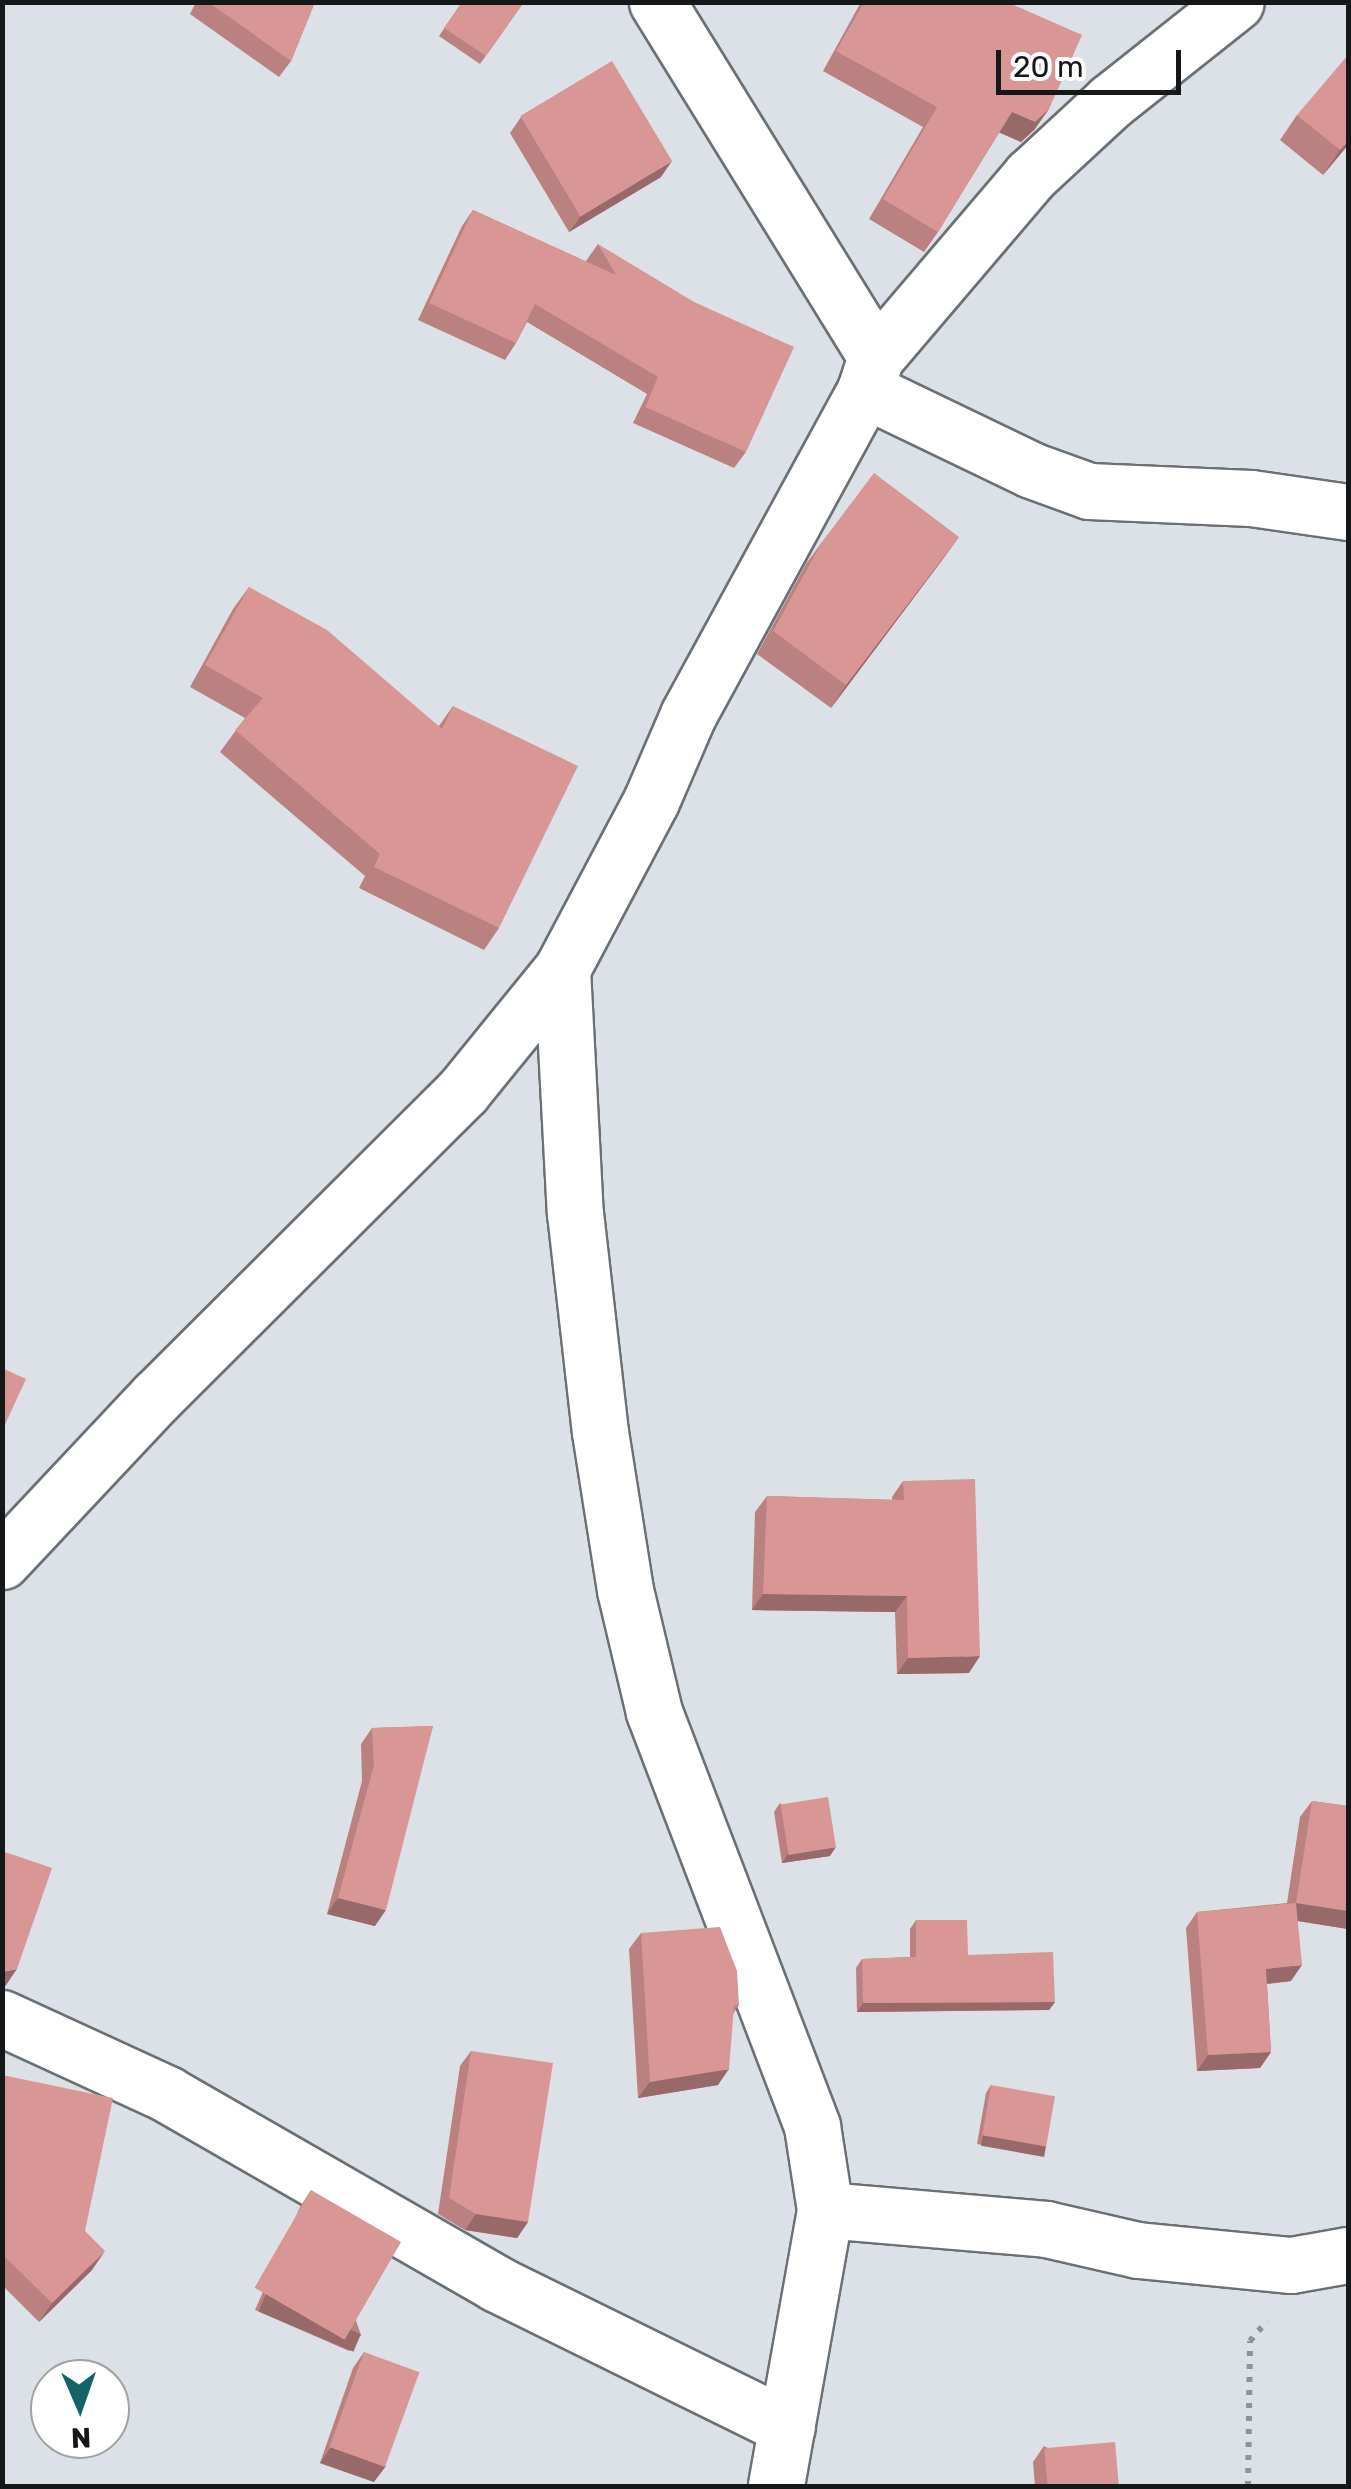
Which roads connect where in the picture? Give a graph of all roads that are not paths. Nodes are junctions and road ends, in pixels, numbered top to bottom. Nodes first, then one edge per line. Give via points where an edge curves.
1 (657, 2) edge
2 (1236, 2) edge
3 (870, 373) junction
4 (1348, 512) edge
5 (562, 969) junction
6 (2, 1561) edge
7 (2, 2018) edge
8 (825, 2210) junction
9 (1348, 2255) edge
10 (787, 2427) junction
11 (776, 2486) edge

1 - 3 street
2 - 3 street via 1112,100 1030,176
3 - 4 street via 1031,470 1089,491 1251,498
3 - 5 street
5 - 6 street via 438,1118 156,1396
5 - 8 street via 575,1213 625,1590 654,1712 812,2126
7 - 10 street via 168,2094 482,2276
8 - 9 street via 1046,2230 1138,2250 1292,2265
8 - 10 street
10 - 11 street

